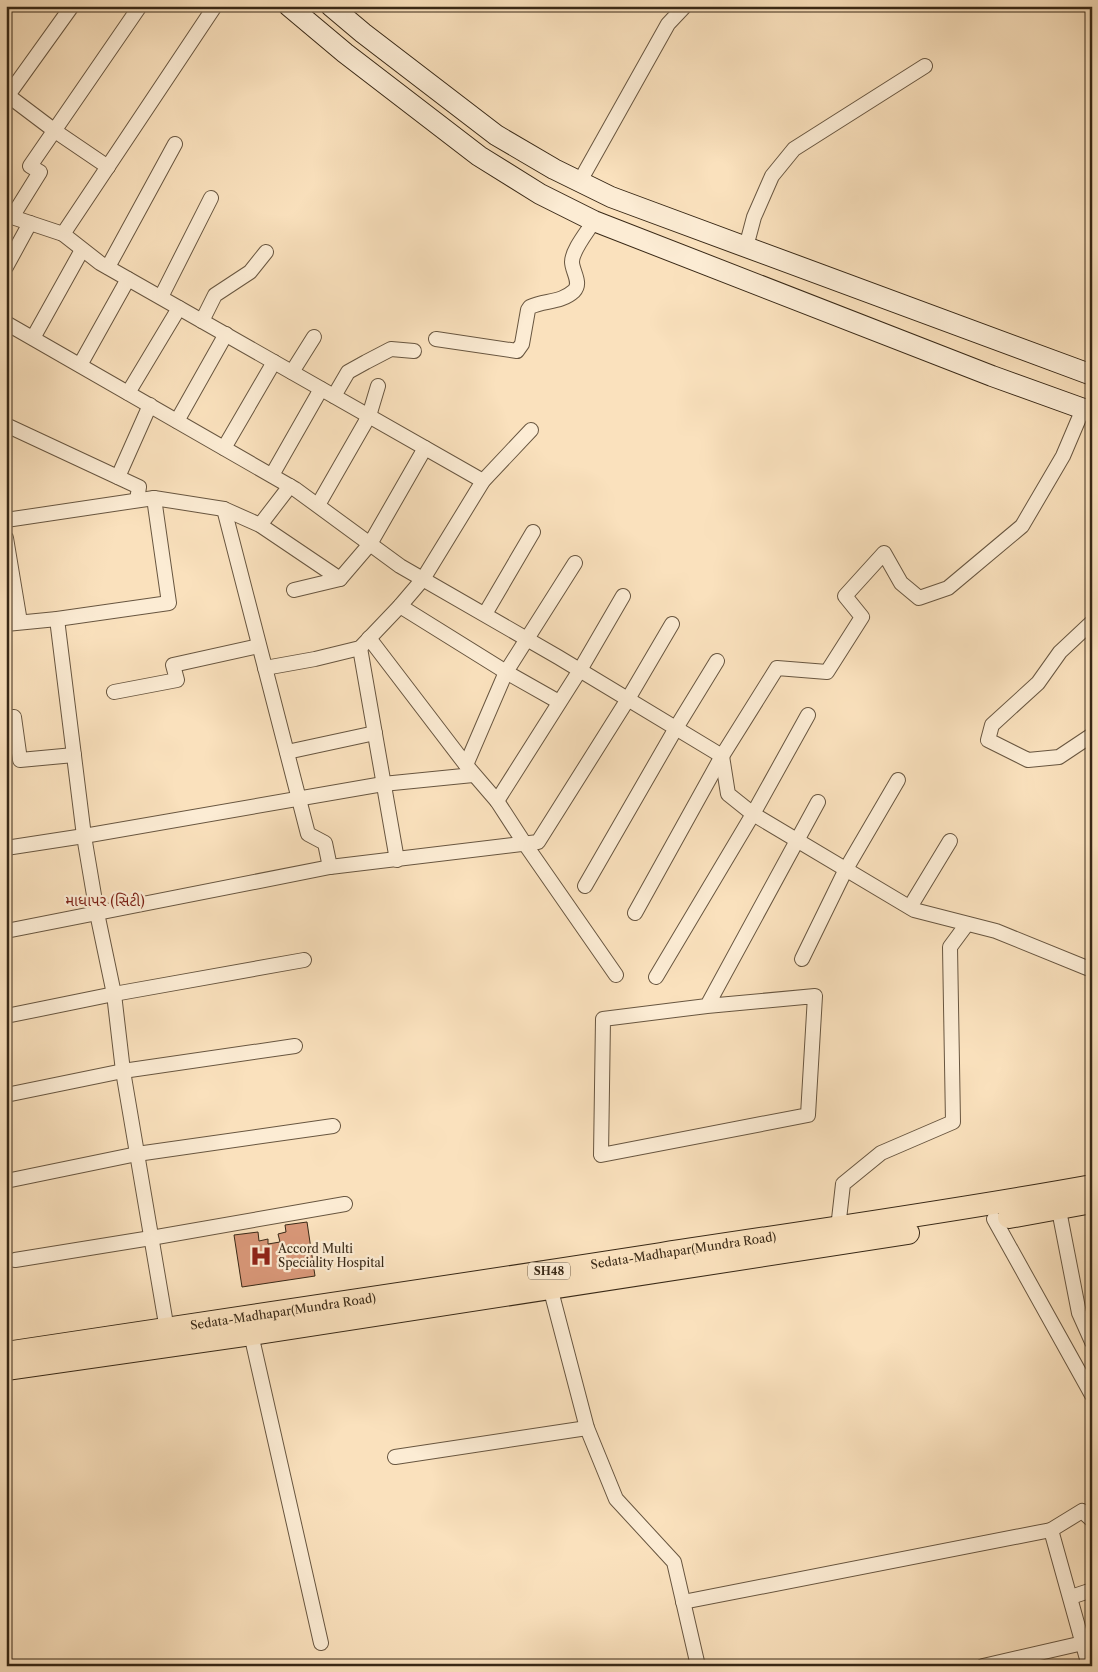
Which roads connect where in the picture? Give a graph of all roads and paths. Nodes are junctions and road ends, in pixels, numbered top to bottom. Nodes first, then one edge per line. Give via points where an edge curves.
1 (72, 6) edge
2 (140, 6) edge
3 (215, 6) edge
4 (289, 6) edge
5 (331, 6) edge
6 (685, 6) edge
7 (925, 66) dead end
8 (7, 96) edge
9 (55, 131) junction
10 (175, 144) dead end
11 (108, 167) junction
12 (580, 182) junction
13 (211, 198) dead end
14 (9, 217) edge
15 (594, 221) junction
16 (30, 224) junction
17 (63, 234) junction
18 (746, 247) junction
19 (82, 250) junction
20 (266, 252) dead end
21 (6, 267) edge
22 (108, 268) junction
23 (128, 279) junction
24 (161, 298) junction
25 (179, 308) junction
26 (202, 321) junction
27 (6, 323) edge
28 (226, 334) junction
29 (314, 336) dead end
30 (33, 338) junction
31 (436, 339) dead end
32 (414, 351) dead end
33 (274, 362) junction
34 (80, 365) junction
35 (292, 372) junction
36 (1092, 375) edge
37 (378, 386) dead end
38 (322, 389) junction
39 (128, 393) junction
40 (334, 396) junction
41 (150, 405) junction
42 (1087, 410) edge
43 (369, 416) junction
44 (177, 421) junction
45 (6, 425) edge
46 (530, 430) dead end
47 (224, 448) junction
48 (425, 448) junction
49 (272, 475) junction
50 (118, 477) junction
51 (483, 481) junction
52 (290, 486) junction
53 (154, 498) junction
54 (137, 500) junction
55 (318, 505) junction
56 (224, 509) junction
57 (6, 520) edge
58 (260, 525) junction
59 (533, 532) dead end
60 (6, 538) edge
61 (370, 544) junction
62 (575, 563) dead end
63 (340, 579) junction
64 (423, 579) junction
65 (294, 590) dead end
66 (623, 596) dead end
67 (400, 606) junction
68 (485, 614) junction
69 (57, 618) junction
70 (1092, 622) edge
71 (13, 623) edge
72 (672, 624) dead end
73 (528, 639) junction
74 (365, 643) junction
75 (259, 646) junction
76 (717, 661) dead end
77 (265, 668) junction
78 (580, 670) junction
79 (506, 672) junction
80 (114, 692) dead end
81 (628, 699) junction
82 (559, 702) junction
83 (808, 715) dead end
84 (6, 718) edge
85 (676, 728) junction
86 (375, 733) junction
87 (1092, 734) edge
88 (287, 752) junction
89 (74, 754) junction
90 (722, 756) junction
91 (470, 770) junction
92 (898, 780) dead end
93 (384, 784) junction
94 (299, 799) junction
95 (497, 801) junction
96 (818, 802) dead end
97 (753, 814) junction
98 (84, 836) junction
99 (796, 840) junction
100 (950, 841) dead end
101 (525, 844) junction
102 (6, 848) edge
103 (397, 860) junction
104 (330, 867) junction
105 (846, 869) junction
106 (585, 886) dead end
107 (910, 907) junction
108 (635, 913) dead end
109 (97, 914) junction
110 (967, 924) junction
111 (6, 931) edge
112 (802, 959) dead end
113 (304, 960) dead end
114 (1092, 970) edge
115 (616, 975) dead end
116 (656, 977) dead end
117 (114, 994) junction
118 (707, 1006) junction
119 (6, 1016) edge
120 (295, 1046) dead end
121 (123, 1071) junction
122 (6, 1095) edge
123 (333, 1126) dead end
124 (137, 1154) junction
125 (6, 1181) edge
126 (1092, 1186) edge
127 (1058, 1201) junction
128 (1092, 1202) edge
129 (345, 1204) dead end
130 (994, 1219) junction
131 (838, 1228) junction
132 (151, 1238) junction
133 (15, 1260) dead end
134 (550, 1288) junction
135 (167, 1330) junction
136 (251, 1334) junction
137 (1092, 1342) edge
138 (6, 1353) edge
139 (6, 1369) edge
140 (1092, 1395) edge
141 (588, 1428) junction
142 (394, 1458) dead end
143 (1092, 1520) edge
144 (1051, 1530) junction
145 (1092, 1590) edge
146 (1071, 1597) junction
147 (683, 1602) junction
148 (321, 1643) dead end
149 (1083, 1643) junction
150 (698, 1666) edge
151 (983, 1666) edge
152 (1089, 1666) edge

1 - 8 street
2 - 9 street
3 - 11 street
4 - 15 main road via 479,156 540,194
5 - 12 main road via 496,135
6 - 12 street via 668,24
7 - 18 street via 794,150 772,176 754,217
8 - 9 street
9 - 11 street
9 - 14 street via 30,166 40,172
10 - 22 street
11 - 17 street
12 - 18 main road via 610,197
13 - 24 street
14 - 16 street
15 - 31 street via 572,261 578,285 575,291 559,300 530,307 520,348
15 - 42 main road
16 - 17 street
16 - 21 street
17 - 19 street
18 - 36 main road
19 - 22 street
19 - 30 street
20 - 26 street via 250,272 215,296
22 - 23 street
23 - 24 street
23 - 34 street
24 - 25 street
25 - 26 street
25 - 39 street
26 - 28 street
27 - 30 street
28 - 33 street
28 - 44 street
29 - 35 street
30 - 34 street
32 - 40 street via 391,349 348,372
33 - 35 street
33 - 47 street
34 - 39 street
35 - 38 street
37 - 43 street
38 - 40 street
38 - 49 street
39 - 41 street
40 - 43 street
41 - 44 street
41 - 50 street
42 - 90 street via 1022,526 948,588 919,598 901,583 884,553 845,596 862,617 828,672 777,668
43 - 48 street
43 - 55 street
44 - 47 street
45 - 50 street
46 - 51 street
47 - 49 street
48 - 51 street
48 - 61 street
49 - 52 street
50 - 54 street via 139,487
51 - 64 street
52 - 55 street
52 - 58 street
53 - 54 street
53 - 56 street
53 - 69 street via 169,603
54 - 57 street
55 - 61 street
56 - 58 street
56 - 75 street
58 - 63 street
59 - 68 street
60 - 71 street
61 - 63 street
61 - 64 street
62 - 73 street
63 - 65 street
64 - 67 street
64 - 68 street
66 - 78 street
67 - 74 street
67 - 79 street
68 - 73 street
69 - 71 street
69 - 89 street
70 - 87 street via 1060,652 1038,683 992,726 988,740 1028,760 1058,757
72 - 81 street
73 - 78 street
73 - 79 street
74 - 77 street via 315,659
74 - 86 street
74 - 91 street
75 - 77 street
75 - 80 street via 174,665 177,680
76 - 85 street
77 - 88 street
78 - 81 street
78 - 82 street
79 - 82 street
79 - 91 street
81 - 85 street
81 - 101 street via 538,842
82 - 95 street
83 - 97 street
84 - 89 street via 14,717 20,760
85 - 90 street
85 - 106 street
86 - 88 street
86 - 93 street
88 - 94 street
89 - 98 street
90 - 97 street via 728,794
90 - 108 street
91 - 93 street
91 - 95 street
92 - 105 street
93 - 94 street
93 - 103 street
94 - 98 street
94 - 104 street via 308,834 325,843
95 - 101 street
96 - 99 street
97 - 99 street
97 - 116 street
98 - 102 street
98 - 109 street
99 - 105 street
99 - 118 street
100 - 107 street
101 - 103 street
101 - 115 street
103 - 104 street
104 - 109 street
105 - 107 street
105 - 112 street
107 - 110 street
109 - 111 street
109 - 117 street
110 - 114 street via 996,931
110 - 131 street via 950,947 953,1122 881,1153 843,1184
113 - 117 street
117 - 119 street
117 - 121 street
118 - 118 street via 815,996 808,1116 601,1155 603,1019
120 - 121 street
121 - 122 street
121 - 124 street
123 - 124 street
124 - 125 street
124 - 132 street
126 - 127 main road, Sedata-Madhapar(Mundra Road) / SH48
127 - 128 main road, Sedata-Madhapar(Mundra Road) / SH48
127 - 130 main road, Sedata-Madhapar(Mundra Road) / SH48
127 - 131 main road, Sedata-Madhapar(Mundra Road) / SH48 via 985,1206
127 - 137 street via 1079,1313
129 - 132 street
130 - 134 main road, Sedata-Madhapar(Mundra Road) / SH48
130 - 140 street
131 - 135 main road, Sedata-Madhapar(Mundra Road) / SH48
132 - 133 street
132 - 135 street
134 - 136 main road, Sedata-Madhapar(Mundra Road) / SH48
134 - 141 street
135 - 138 main road, Sedata-Madhapar(Mundra Road) / SH48
136 - 139 main road, Sedata-Madhapar(Mundra Road) / SH48
136 - 148 street
141 - 142 street
141 - 147 street via 616,1499 674,1562
143 - 144 street via 1082,1511
144 - 146 street
144 - 147 street
145 - 146 street
146 - 149 street
147 - 150 street
149 - 151 street
149 - 152 street

